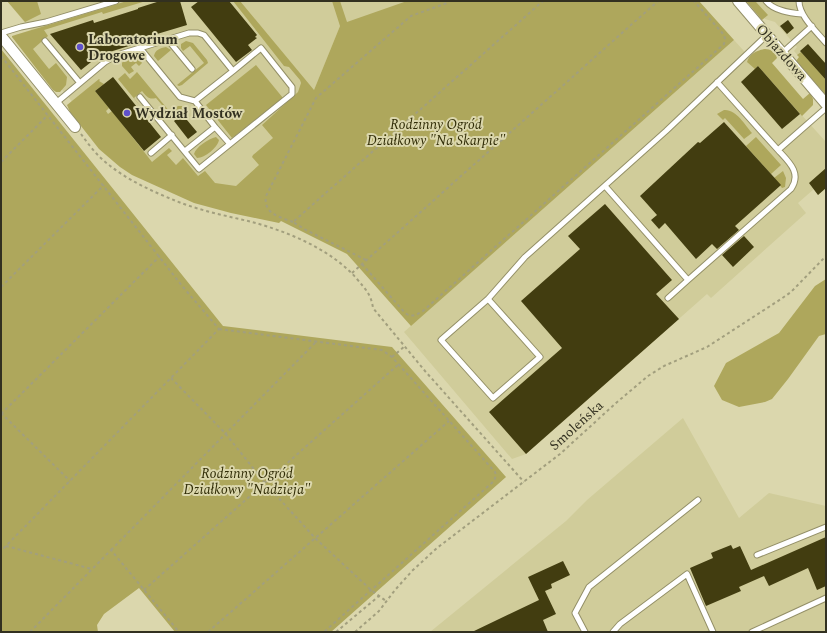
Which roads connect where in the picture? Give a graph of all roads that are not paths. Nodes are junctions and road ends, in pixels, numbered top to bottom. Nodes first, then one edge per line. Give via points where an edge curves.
1 (116, 1) edge
2 (738, 1) edge
3 (766, 1) edge
4 (799, 1) edge
5 (802, 14) junction
6 (812, 26) junction
7 (1, 33) edge
8 (767, 35) junction
9 (1, 36) edge
10 (168, 40) junction
11 (45, 41) dead end
12 (826, 43) edge
13 (140, 48) junction
14 (782, 53) junction
15 (192, 69) dead end
16 (233, 71) junction
17 (717, 82) junction
18 (80, 83) junction
19 (140, 96) dead end
20 (195, 101) junction
21 (56, 103) junction
22 (826, 104) edge
23 (826, 108) edge
24 (75, 127) road end
25 (215, 127) junction
26 (172, 135) junction
27 (230, 144) junction
28 (778, 150) junction
29 (185, 151) junction
30 (151, 153) dead end
31 (605, 186) junction
32 (688, 280) junction
33 (668, 298) dead end
34 (488, 299) junction
35 (698, 500) dead end
36 (826, 527) edge
37 (757, 555) dead end
38 (826, 598) edge
39 (585, 632) edge
40 (613, 632) edge
41 (713, 632) edge
42 (752, 632) edge

1 - 7 lane
2 - 8 street, Objazdowa
3 - 5 lane via 770,6 789,13
4 - 5 lane
5 - 6 lane
6 - 12 lane
6 - 14 lane
8 - 14 street, Objazdowa
8 - 17 lane
9 - 21 street
10 - 13 lane
10 - 15 lane
10 - 16 lane via 189,33 198,33 204,36
11 - 18 lane
13 - 18 lane via 117,55 105,62
13 - 20 lane via 180,97
14 - 22 street, Objazdowa
16 - 20 lane
16 - 27 lane via 261,48 292,87 292,94
17 - 28 lane
17 - 31 lane
18 - 21 lane
19 - 26 lane
20 - 25 lane
21 - 24 street
23 - 28 lane
25 - 27 lane
25 - 29 lane
26 - 29 lane
26 - 30 lane
27 - 29 lane via 199,169
28 - 32 lane via 792,166 795,175 791,189
31 - 32 lane
31 - 34 lane via 525,257
32 - 33 lane
34 - 34 lane via 441,340 493,398 540,357
35 - 39 lane via 589,587 575,613
36 - 37 lane
38 - 42 lane
40 - 41 lane via 687,574

